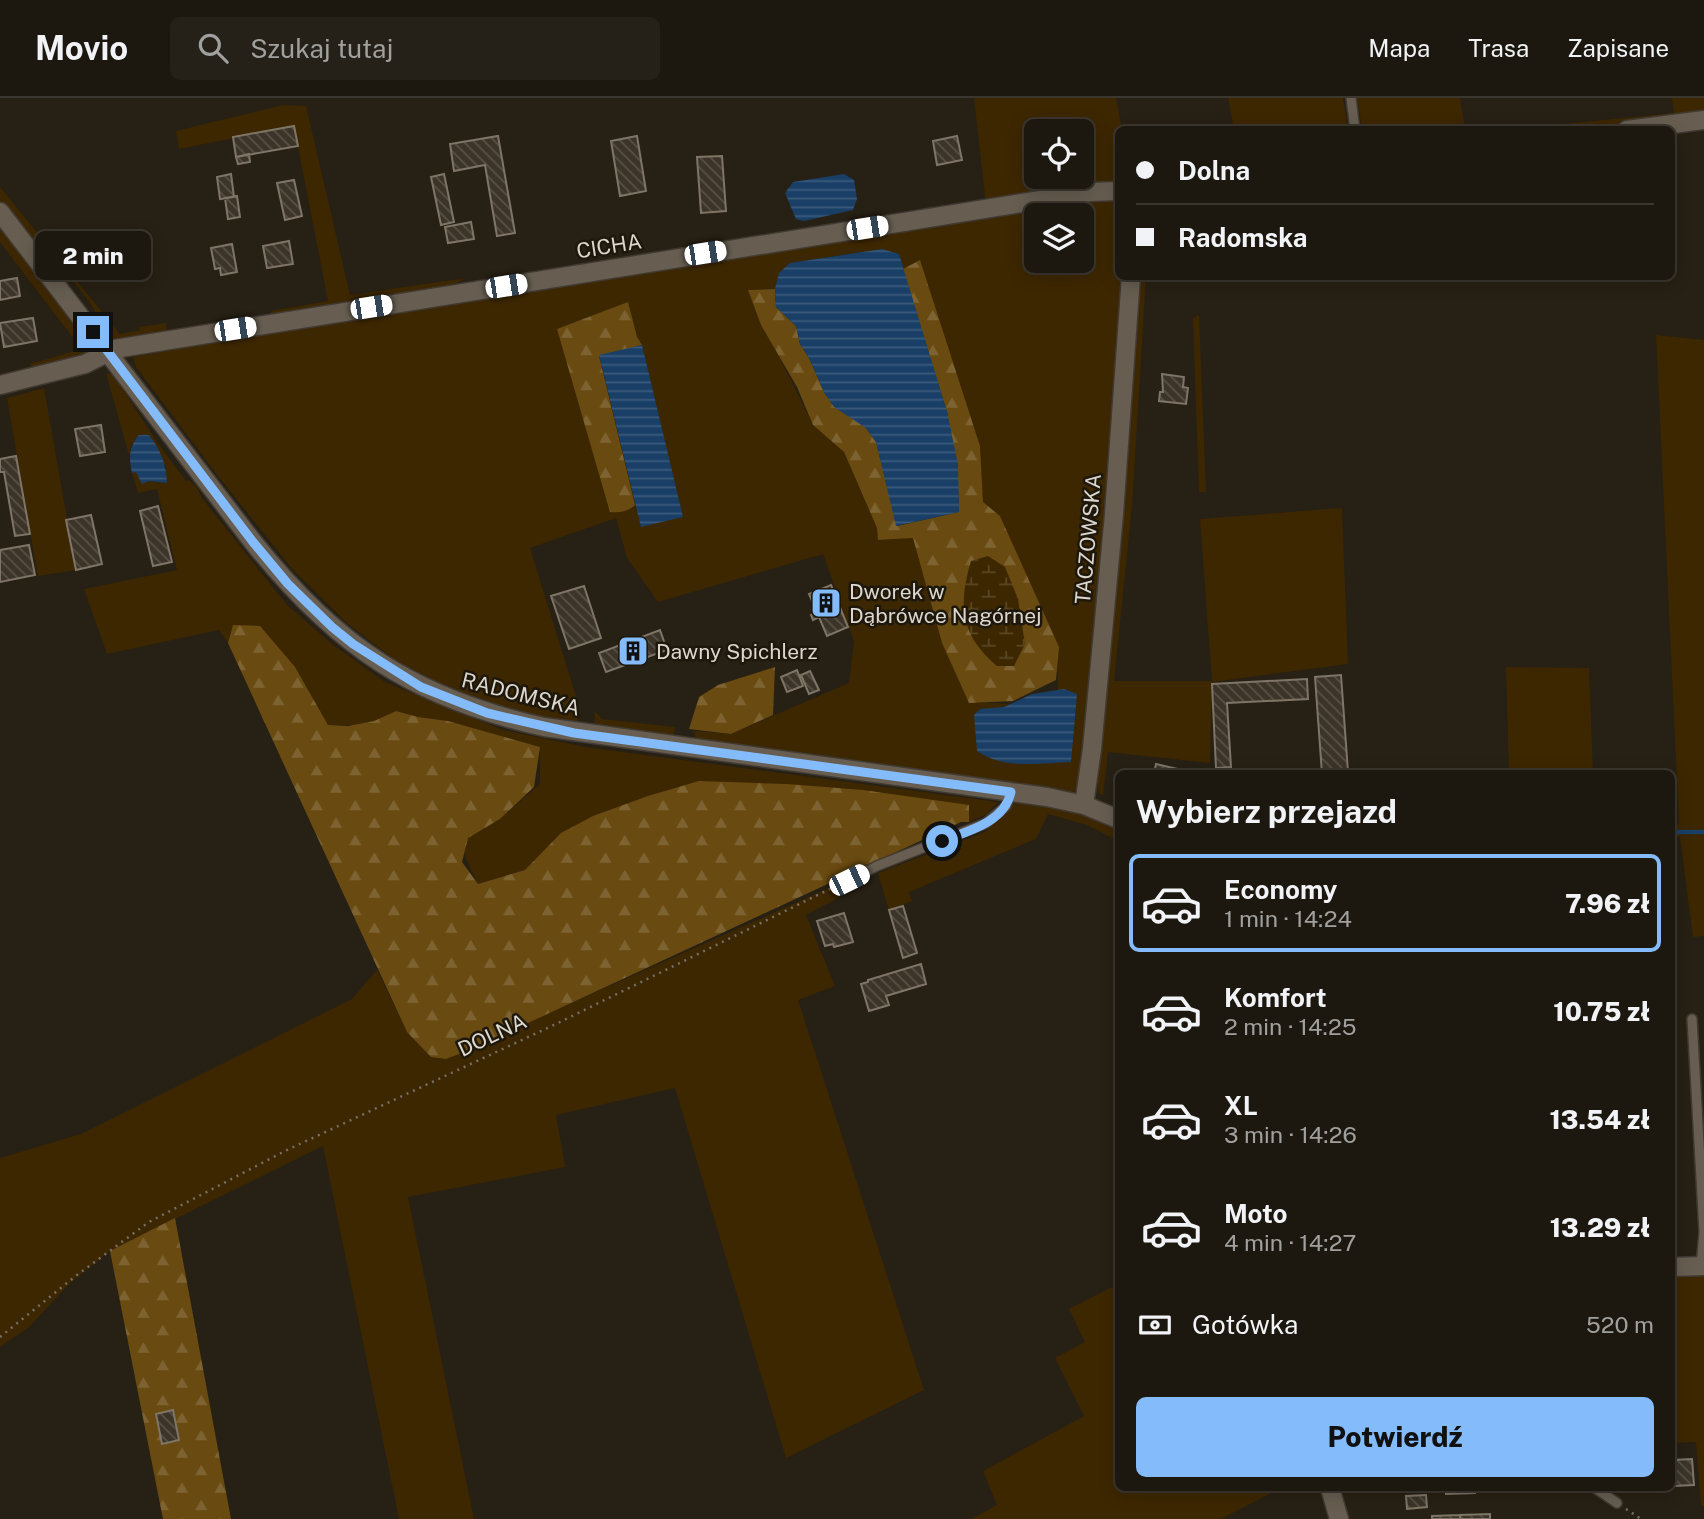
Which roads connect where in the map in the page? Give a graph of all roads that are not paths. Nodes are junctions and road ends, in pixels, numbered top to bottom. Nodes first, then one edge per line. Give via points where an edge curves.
1 (1351, 98) edge
2 (1704, 120) edge
3 (1354, 126) edge
4 (1658, 126) edge
5 (1115, 191) edge
6 (0, 212) edge
7 (1131, 280) edge
8 (108, 352) junction
9 (0, 385) edge
10 (1011, 792) junction
11 (1084, 805) junction
12 (1115, 818) edge
13 (849, 880) road end
14 (1692, 1019) dead end
15 (1703, 1266) edge
16 (1675, 1267) edge
17 (1331, 1491) edge
18 (1599, 1491) edge
19 (1617, 1503) road end
20 (1339, 1519) edge

1 - 3 lane
2 - 4 street
5 - 8 street, CICHA
6 - 8 street, RADOMSKA
7 - 11 street, TACZOWSKA via 1114,514
8 - 9 street, CICHA via 85,364
8 - 10 street, RADOMSKA via 288,584 353,644 421,687 487,713 564,731
10 - 11 street, RADOMSKA
10 - 13 lane via 1006,806 986,823
11 - 12 street, RADOMSKA
14 - 15 lane
15 - 16 street
17 - 20 street
18 - 19 lane

